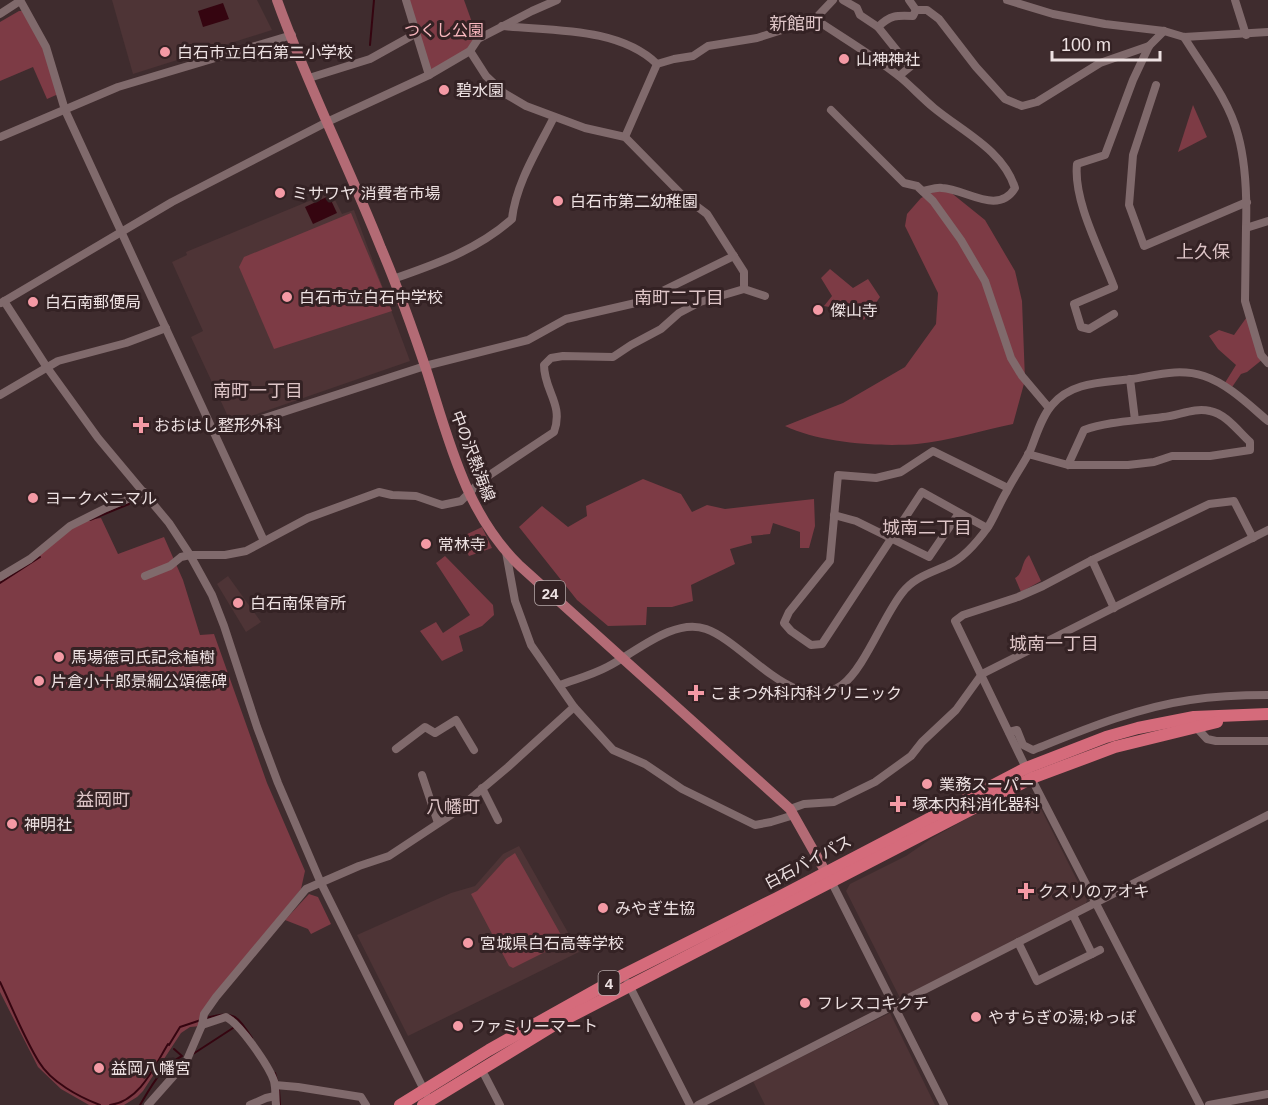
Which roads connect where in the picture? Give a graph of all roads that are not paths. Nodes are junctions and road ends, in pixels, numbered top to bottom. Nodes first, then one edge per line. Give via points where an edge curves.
1 (406, 0) edge
2 (556, 0) edge
3 (833, 0) edge
4 (843, 0) edge
5 (909, 0) edge
6 (1007, 0) edge
7 (1235, 0) edge
8 (20, 1) edge
9 (277, 3) edge
10 (916, 10) junction
11 (0, 14) edge
12 (501, 26) junction
13 (780, 27) dead end
14 (878, 27) junction
15 (1164, 31) junction
16 (1268, 32) edge
17 (415, 34) junction
18 (292, 35) junction
19 (1246, 35) junction
20 (1184, 37) junction
21 (1149, 46) junction
22 (470, 51) junction
23 (657, 64) junction
24 (429, 75) junction
25 (899, 76) junction
26 (309, 78) junction
27 (1156, 85) dead end
28 (65, 110) junction
29 (831, 110) dead end
30 (554, 117) junction
31 (327, 122) junction
32 (0, 137) edge
33 (625, 138) junction
34 (923, 191) junction
35 (1247, 202) junction
36 (1268, 221) edge
37 (1246, 228) junction
38 (122, 230) junction
39 (734, 256) junction
40 (393, 279) junction
41 (744, 289) junction
42 (765, 296) dead end
43 (2, 302) edge
44 (1114, 314) dead end
45 (166, 328) junction
46 (1268, 363) edge
47 (46, 366) junction
48 (425, 366) junction
49 (1130, 379) junction
50 (0, 395) edge
51 (1049, 408) junction
52 (1135, 420) junction
53 (1268, 420) edge
54 (212, 430) junction
55 (1028, 454) junction
56 (1068, 465) junction
57 (1008, 488) junction
58 (144, 492) junction
59 (468, 493) junction
60 (959, 513) junction
61 (834, 515) junction
62 (987, 528) junction
63 (1268, 530) edge
64 (1253, 538) junction
65 (893, 539) junction
66 (264, 541) junction
67 (506, 552) junction
68 (190, 555) junction
69 (1092, 560) junction
70 (145, 576) dead end
71 (0, 577) edge
72 (1114, 608) junction
73 (623, 658) junction
74 (982, 674) junction
75 (560, 685) junction
76 (1268, 695) edge
77 (574, 707) junction
78 (1262, 714) edge
79 (1195, 726) junction
80 (1009, 732) junction
81 (1268, 741) edge
82 (396, 749) dead end
83 (474, 750) dead end
84 (1029, 773) junction
85 (422, 775) dead end
86 (482, 788) junction
87 (792, 812) junction
88 (1268, 815) edge
89 (498, 820) dead end
90 (438, 823) junction
91 (828, 876) junction
92 (321, 881) junction
93 (1096, 903) junction
94 (1072, 915) junction
95 (1018, 942) junction
96 (1100, 950) dead end
97 (1092, 954) junction
98 (626, 980) junction
99 (894, 1006) junction
100 (203, 1020) junction
101 (485, 1076) dead end
102 (278, 1085) junction
103 (1268, 1094) edge
104 (275, 1096) junction
105 (427, 1100) edge
106 (148, 1105) edge
107 (250, 1105) edge
108 (276, 1105) edge
109 (366, 1105) edge
110 (400, 1105) edge
111 (500, 1105) edge
112 (690, 1105) edge
113 (698, 1105) edge
114 (944, 1105) edge
115 (1200, 1105) edge
116 (1209, 1105) edge

1 - 17 street
2 - 12 street
3 - 25 street via 815,19
4 - 14 street
5 - 10 street
6 - 15 street via 1053,14
7 - 19 street
8 - 11 street
8 - 28 street via 46,47
9 - 18 main road, 中の沢熱海線 / 24
10 - 14 street via 914,16 899,15
10 - 21 street via 927,10 939,19 1005,99 1022,106 1037,102 1100,63
12 - 22 street via 478,39
12 - 23 street via 594,35 646,53
13 - 23 street via 782,30 757,38 708,46 693,56
14 - 25 street via 910,67
15 - 20 street
15 - 21 street
16 - 19 street
17 - 24 street
17 - 26 street via 370,59
18 - 26 main road, 中の沢熱海線 / 24
18 - 28 street via 118,87
19 - 20 street
20 - 35 street via 1232,119 1238,135
21 - 44 street via 1105,155 1077,164 1085,211 1114,287 1074,304 1082,327 1089,329
22 - 24 street
22 - 30 street via 486,76 504,93
23 - 33 street
24 - 31 street
25 - 34 street via 984,145 1015,188 1001,202 942,188
26 - 31 main road, 中の沢熱海線 / 24
27 - 35 street via 1133,155 1129,205 1144,246
28 - 32 street
28 - 38 street
29 - 34 street via 904,183
30 - 33 street
30 - 40 street via 520,188 512,219 472,248
31 - 38 street
31 - 40 main road, 中の沢熱海線 / 24
33 - 39 street via 683,196 707,214
34 - 51 street via 946,218 985,281 1011,358
35 - 37 street
36 - 37 street
37 - 46 street via 1245,301 1261,355
38 - 43 street
38 - 45 street
39 - 41 street via 744,272
39 - 48 street via 640,302 566,319 528,340
40 - 48 main road, 中の沢熱海線 / 24
41 - 42 street
41 - 59 street via 700,302 613,357 551,358 544,365 544,374 557,405 554,432
43 - 47 street
45 - 47 street
45 - 54 street
47 - 50 street
47 - 58 street via 98,438
48 - 54 street via 259,421 225,431
48 - 59 main road, 中の沢熱海線 / 24
49 - 51 street via 1071,390
49 - 52 street
49 - 53 street via 1166,372 1207,377
51 - 55 street
52 - 56 street via 1084,430
52 - 56 street via 1209,410 1223,416 1250,442 1250,450 1172,456 1128,465
54 - 66 street
55 - 56 street
55 - 57 street
57 - 61 street via 933,451 901,472 876,478 838,475
57 - 62 street
58 - 68 street
58 - 71 street via 70,526 30,559
59 - 66 street via 461,501 442,505 416,496 379,492 308,518
59 - 67 main road, 中の沢熱海線 / 24
60 - 62 street
60 - 65 street via 929,557
60 - 65 street via 922,492
61 - 65 street
61 - 65 street via 830,561 784,623 811,645 822,644
62 - 73 street via 965,554 910,584 857,668 842,685 828,691 814,693 787,686 721,637 694,626 677,628
63 - 64 street
64 - 69 street via 1234,501 1209,504
64 - 72 street
66 - 68 street via 246,551 225,555
67 - 73 main road, 中の沢熱海線 / 24
67 - 75 street via 515,601 531,645
68 - 70 street
68 - 92 street via 212,595 278,783
69 - 72 street
69 - 74 street via 1018,597 955,621
72 - 74 street
73 - 75 street
73 - 87 main road, 中の沢熱海線 / 24
74 - 80 street
74 - 87 street via 956,710 911,756 875,782 834,802 804,804
75 - 77 street
76 - 80 street via 1189,700 1156,707 1033,750 1023,746 1017,730
77 - 86 street
77 - 87 street via 613,750 755,825
78 - 79 highway, 白石バイパス / 4
78 - 84 highway, 白石バイパス / 4 via 1194,717 1138,728 1106,737
79 - 81 street via 1207,740
79 - 84 highway, 白石バイパス / 4
80 - 84 street
82 - 83 street via 425,727 435,734 456,720
84 - 91 highway, 白石バイパス / 4
84 - 93 street
85 - 90 street
86 - 89 street
86 - 90 street
87 - 91 main road, 中の沢熱海線 / 24
88 - 93 street
90 - 92 street via 389,856
91 - 98 highway, 白石バイパス / 4 via 797,901
91 - 99 street
92 - 100 street via 306,889
92 - 105 street
93 - 94 street
93 - 115 street
94 - 95 street
94 - 97 street
95 - 97 street via 1033,983
95 - 99 street
96 - 97 street
98 - 105 highway, 白石バイパス / 4
98 - 112 street
99 - 113 street
99 - 114 street
100 - 102 street via 226,1017 237,1024
100 - 106 street via 186,1062
101 - 111 street
102 - 104 street
102 - 109 street via 362,1097
103 - 116 street
104 - 107 street
104 - 108 street
105 - 110 highway, 白石バイパス / 4

